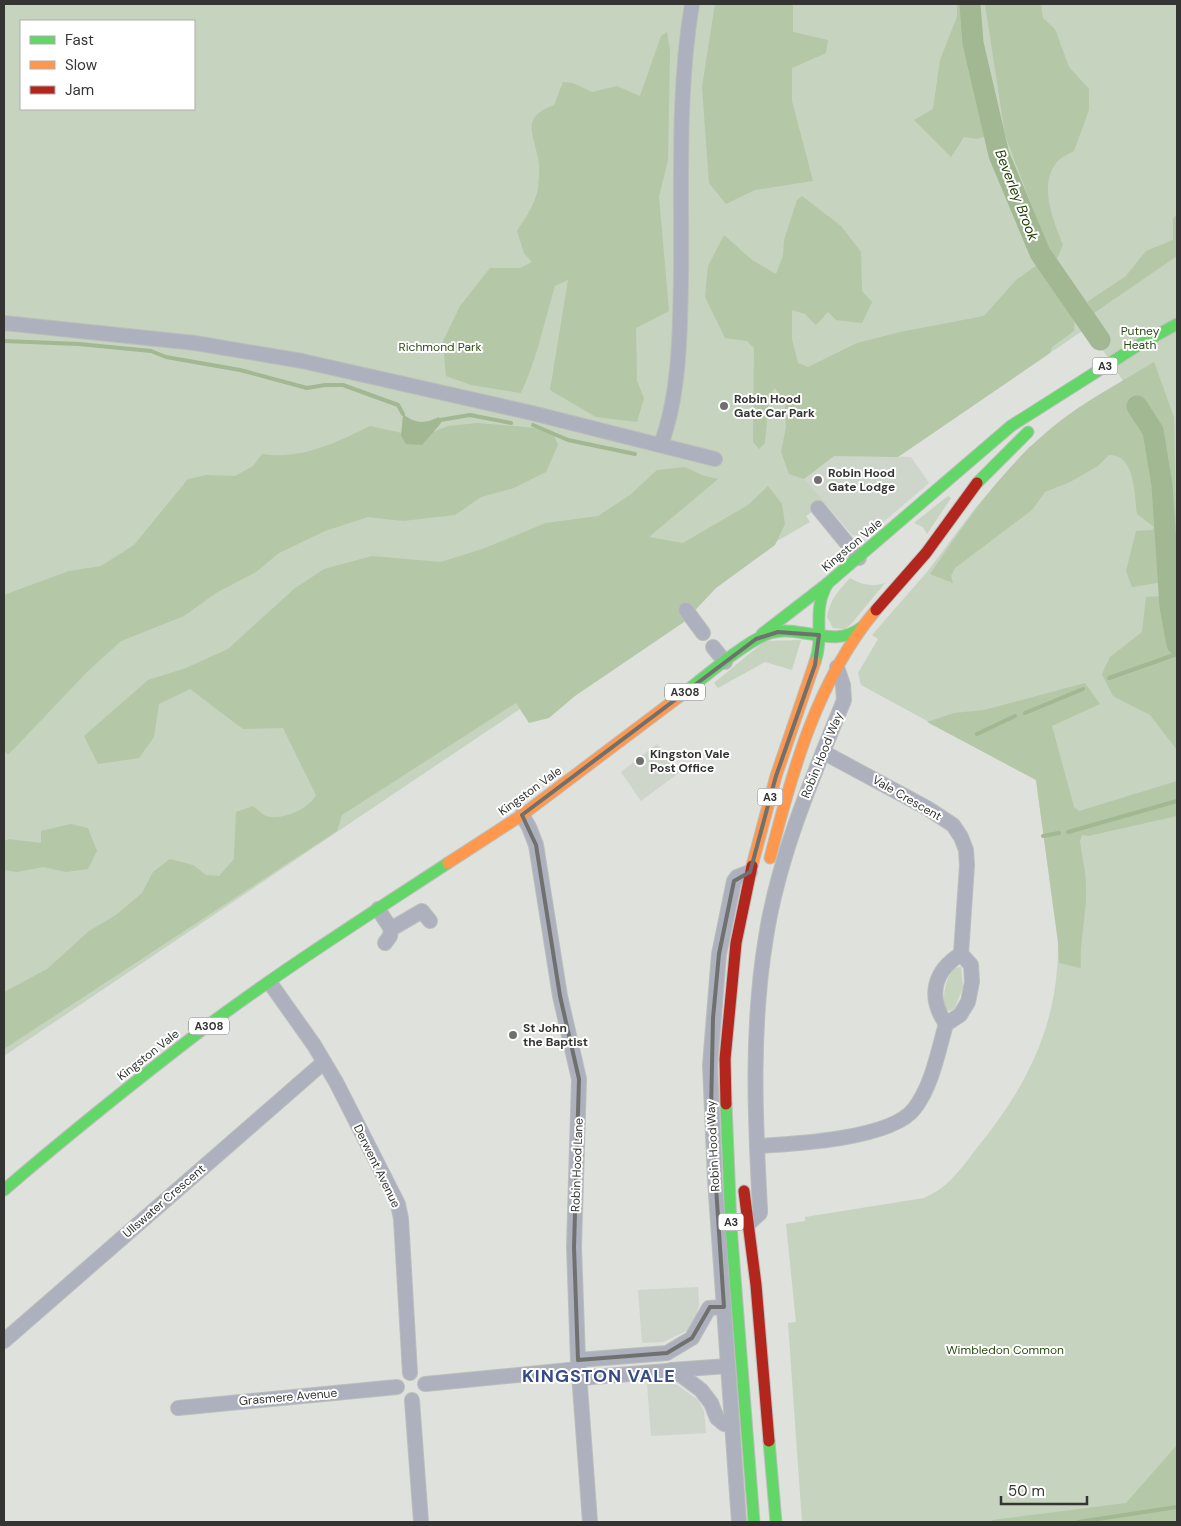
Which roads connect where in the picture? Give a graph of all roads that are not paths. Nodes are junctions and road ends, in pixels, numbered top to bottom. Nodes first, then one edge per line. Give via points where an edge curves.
1 (692, 4) edge
2 (4, 323) edge
3 (1177, 324) edge
4 (1177, 338) edge
5 (1114, 375) dead end
6 (1038, 424) dead end
7 (661, 444) junction
8 (715, 459) dead end
9 (818, 508) dead end
10 (859, 558) junction
11 (828, 583) junction
12 (686, 610) dead end
13 (862, 627) junction
14 (703, 633) dead end
15 (818, 636) junction
16 (756, 639) junction
17 (713, 647) dead end
18 (725, 662) junction
19 (837, 667) junction
20 (823, 752) junction
21 (522, 815) junction
22 (767, 869) dead end
23 (750, 872) junction
24 (378, 909) junction
25 (430, 921) dead end
26 (391, 929) junction
27 (385, 943) dead end
28 (962, 954) junction
29 (270, 983) junction
30 (946, 1024) junction
31 (324, 1062) junction
32 (757, 1146) junction
33 (743, 1179) dead end
34 (4, 1190) edge
35 (748, 1224) junction
36 (721, 1307) junction
37 (4, 1341) edge
38 (724, 1366) junction
39 (579, 1369) junction
40 (667, 1371) junction
41 (410, 1372) junction
42 (424, 1384) junction
43 (397, 1387) junction
44 (412, 1400) junction
45 (178, 1408) dead end
46 (732, 1424) junction
47 (420, 1522) edge
48 (590, 1522) edge
49 (739, 1522) edge
50 (754, 1522) edge
51 (776, 1522) edge

1 - 7 street via 682,80 680,329 669,418
2 - 7 street via 194,343 302,361
3 - 10 main road, Kingston Vale / A3 via 1035,410 993,441
4 - 5 main road, A3
6 - 13 main road, A3 via 984,474 925,554
7 - 8 street
9 - 10 street
10 - 11 main road, Kingston Vale / A3
11 - 15 main road, Kingston Vale / A3 via 817,606
11 - 16 main road, A308
12 - 14 street
13 - 15 main road, A3 via 844,637
13 - 19 main road, Robin Hood Way / A3
15 - 16 main road, Kingston Vale / A3 via 787,631
15 - 23 main road, Robin Hood Way / A3 via 815,665 776,776
16 - 18 main road, Kingston Vale / A308
17 - 18 street
18 - 21 main road, Kingston Vale / A308
19 - 20 street, Robin Hood Way via 845,697
19 - 22 main road, Robin Hood Way / A3 via 801,755
20 - 28 street, Vale Crescent via 927,808 952,825 961,837 967,865
20 - 32 street, Robin Hood Way via 792,833 766,936 756,1012
21 - 24 main road, Kingston Vale / A308
21 - 39 street, Robin Hood Lane via 536,845 560,996 579,1079 574,1247
23 - 36 street, Robin Hood Way via 734,881 720,954 710,1065
23 - 50 main road, Robin Hood Way / A3 via 735,952 725,1059 729,1197
24 - 26 street
24 - 29 main road, Kingston Vale / A308
25 - 26 street via 422,910
26 - 27 street
28 - 30 street, Vale Crescent via 971,965 971,989 960,1015
28 - 30 street via 947,963 939,976 935,996 938,1012
29 - 31 street, Derwent Avenue
29 - 34 main road, Kingston Vale / A308 via 208,1026 70,1133
30 - 32 street via 923,1096 913,1111 898,1122 863,1134
31 - 37 street, Ullswater Crescent
31 - 41 street, Derwent Avenue via 398,1204
32 - 35 street, Robin Hood Way via 760,1213
33 - 35 main road, A3
35 - 51 main road, A3
36 - 38 street, Robin Hood Way
36 - 39 street via 709,1308 692,1338 667,1353
38 - 40 street
38 - 46 street, Robin Hood Way
39 - 40 street
39 - 42 street
39 - 48 street, Robin Hood Lane
40 - 46 street via 681,1375 701,1390 717,1418 724,1424
41 - 42 street via 418,1374
41 - 43 street via 399,1379
42 - 44 street via 420,1396
43 - 44 street via 404,1398
43 - 45 street, Grasmere Avenue
44 - 47 street
46 - 49 street, Robin Hood Way

